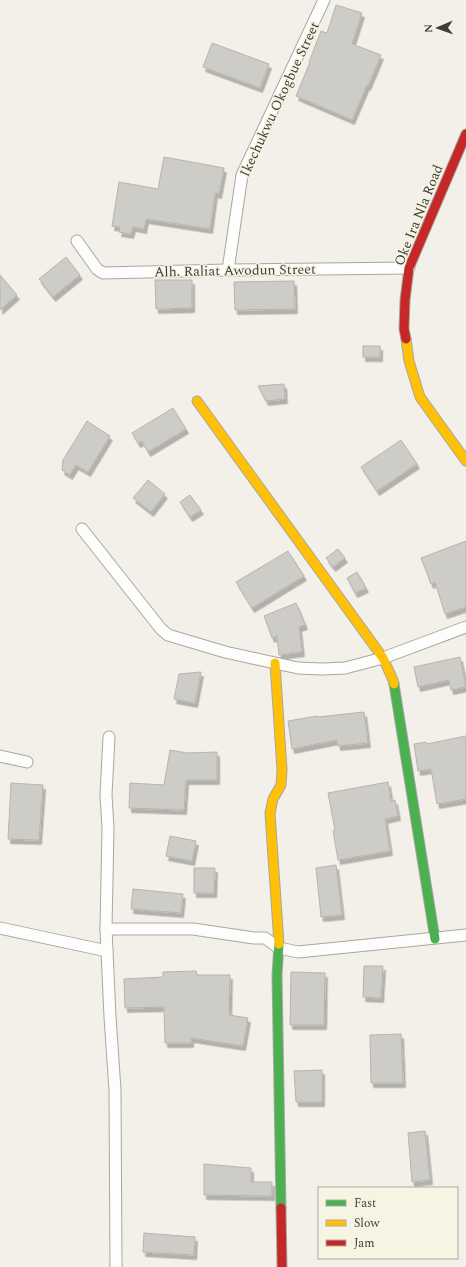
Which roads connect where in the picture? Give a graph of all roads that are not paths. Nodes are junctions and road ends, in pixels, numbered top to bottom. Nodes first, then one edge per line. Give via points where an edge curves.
1 (324, 0) edge
2 (466, 134) edge
3 (461, 157) edge
4 (77, 241) dead end
5 (409, 268) junction
6 (228, 270) junction
7 (197, 401) dead end
8 (466, 461) edge
9 (82, 528) dead end
10 (466, 627) edge
11 (384, 658) junction
12 (275, 663) junction
13 (109, 737) dead end
14 (0, 756) edge
15 (27, 762) dead end
16 (0, 928) edge
17 (106, 929) junction
18 (466, 935) edge
19 (435, 939) junction
20 (279, 948) junction
21 (107, 951) junction
22 (116, 1267) edge
23 (282, 1267) edge

1 - 6 street, Ikechukwu Okogbue Street via 242,175
2 - 3 street, Oke Ira Nla Road
3 - 5 street, Oke Ira Nla Road
4 - 6 street, Alh. Raliat Awodun Street via 97,269 103,273
5 - 6 street, Alh. Raliat Awodun Street
5 - 8 street, Oke Ira Nla Road via 404,329 409,361 420,397
7 - 11 street
9 - 12 street via 168,635 225,652
10 - 11 street
11 - 12 street via 345,668 322,670
11 - 19 street via 392,680
12 - 20 street via 282,784 273,799 270,813
13 - 17 street via 106,795
14 - 15 street
16 - 21 street
17 - 20 street via 193,929 265,938
17 - 21 street
18 - 19 street
19 - 20 street via 298,952
20 - 23 street via 277,975
21 - 22 street via 115,1090

